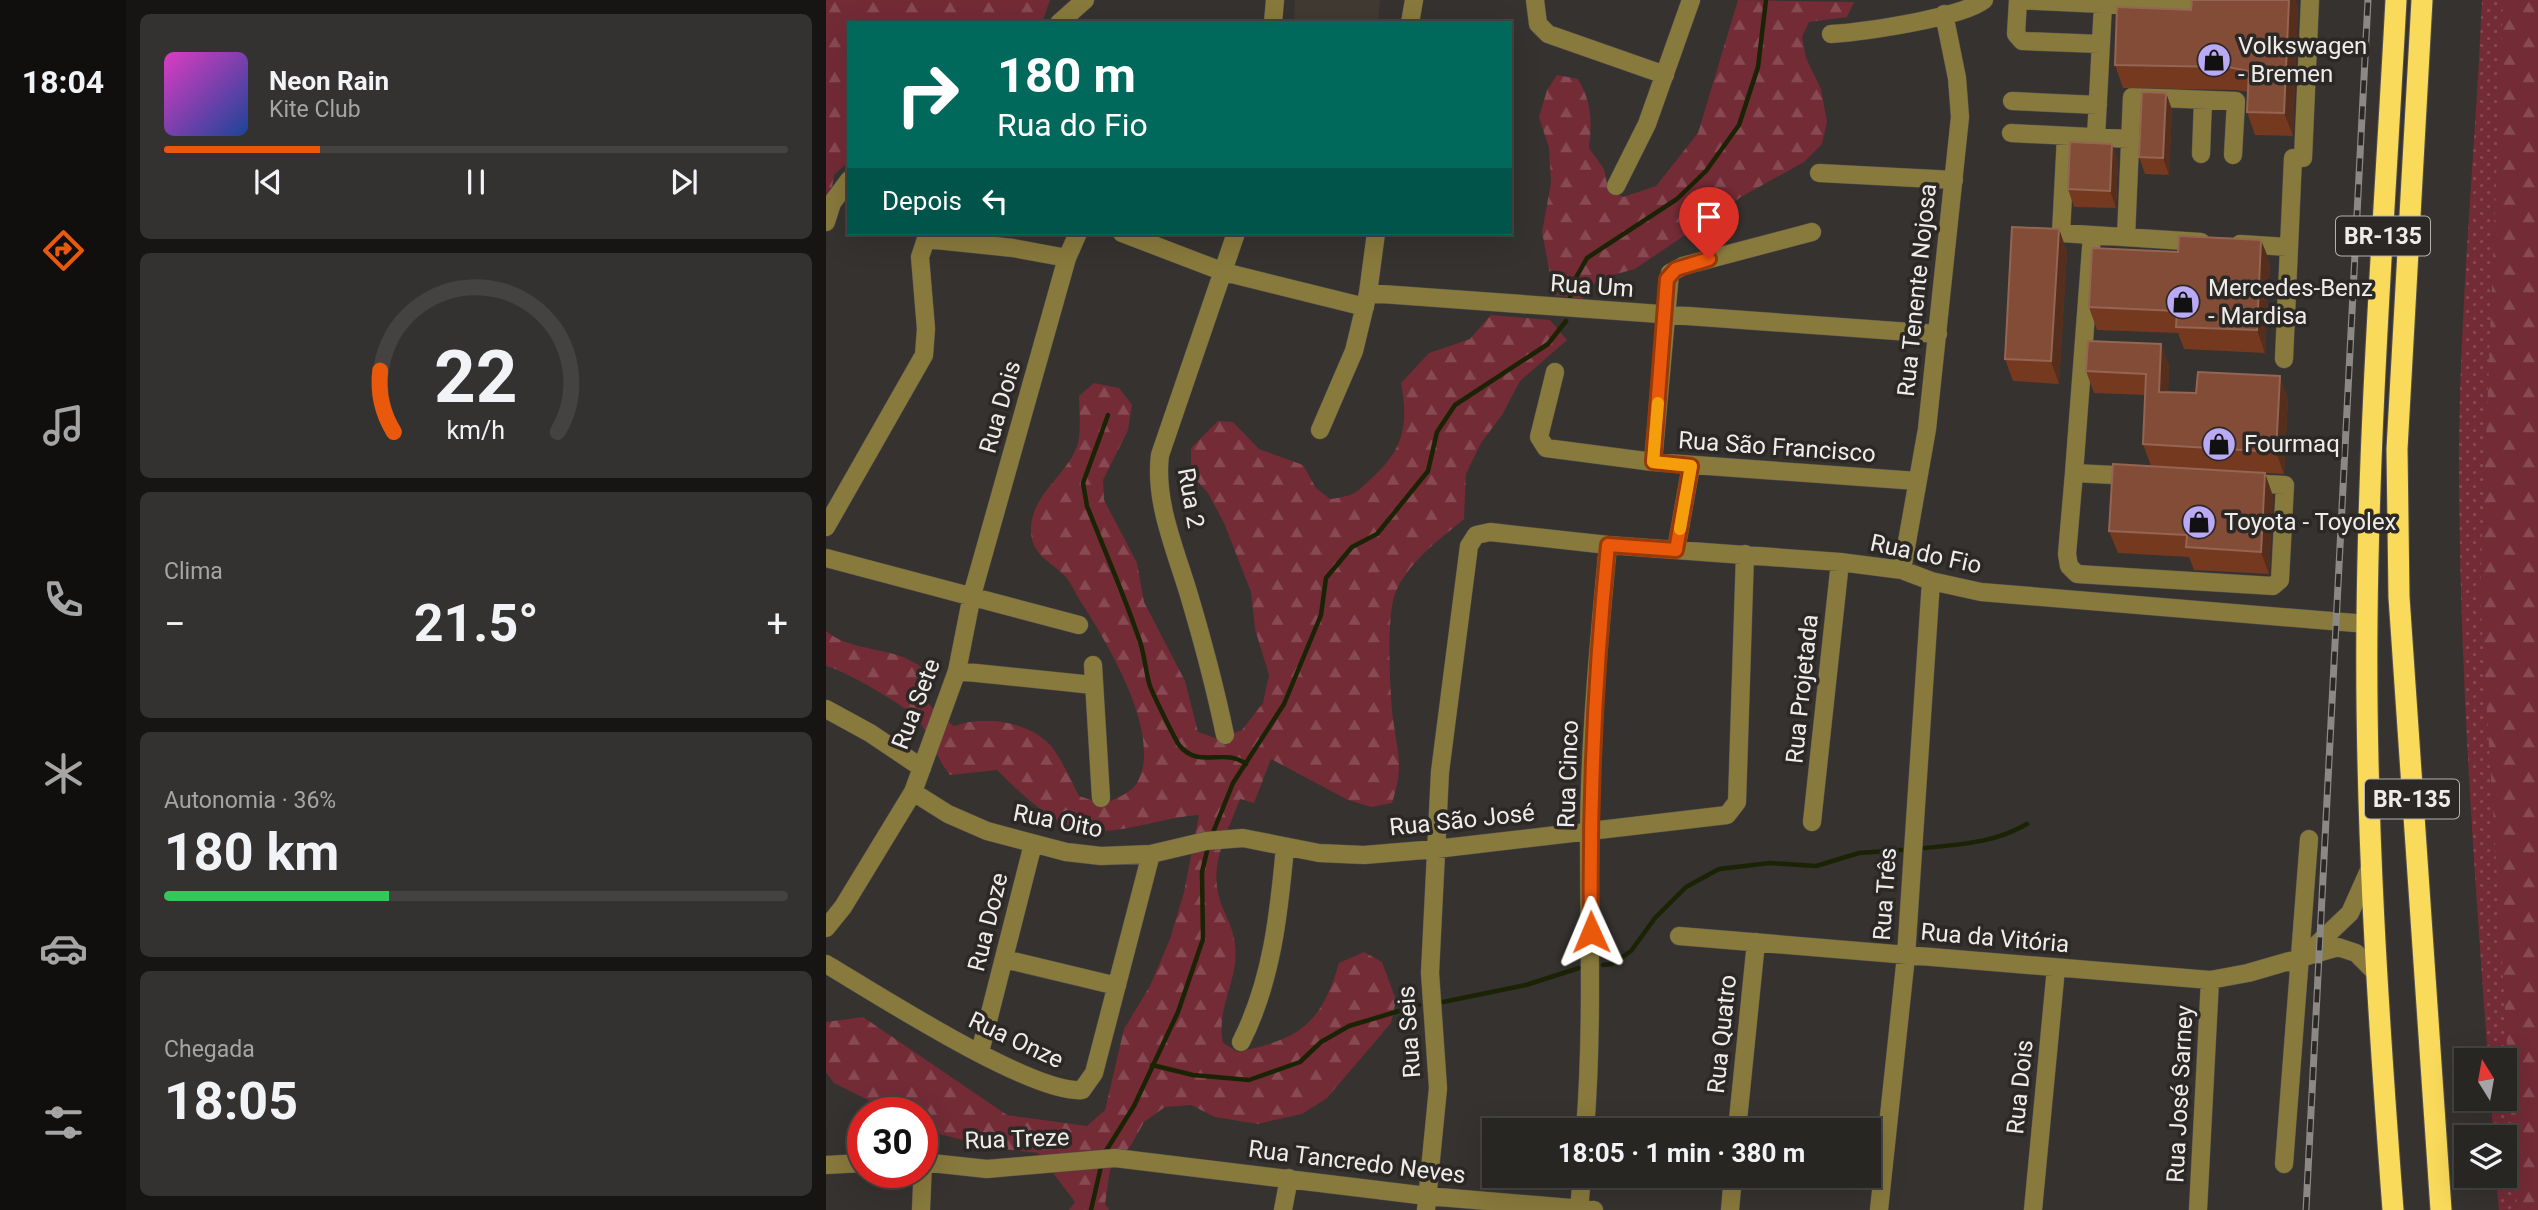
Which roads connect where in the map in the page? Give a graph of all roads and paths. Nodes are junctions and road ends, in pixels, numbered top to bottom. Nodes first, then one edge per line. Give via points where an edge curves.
1 (1086, 0) edge
2 (1275, 0) edge
3 (1414, 0) edge
4 (1535, 0) edge
5 (1691, 0) edge
6 (1984, 0) edge
7 (2018, 0) edge
8 (2310, 0) edge
9 (2396, 0) edge
10 (2423, 0) edge
11 (2103, 4) junction
12 (2188, 8) edge
13 (1944, 14) junction
14 (1061, 21) edge
15 (1273, 21) edge
16 (1410, 21) edge
17 (1831, 34) dead end
18 (2101, 44) junction
19 (1665, 75) junction
20 (2203, 100) junction
21 (2012, 101) dead end
22 (2098, 105) junction
23 (2011, 133) dead end
24 (2066, 136) junction
25 (2096, 137) junction
26 (2130, 139) junction
27 (2201, 154) dead end
28 (2234, 155) dead end
29 (1819, 173) dead end
30 (1954, 180) junction
31 (847, 183) edge
32 (1616, 186) dead end
33 (826, 222) edge
34 (1812, 232) dead end
35 (1077, 235) edge
36 (1127, 235) edge
37 (1235, 235) edge
38 (1376, 235) edge
39 (2092, 235) junction
40 (2126, 237) junction
41 (1011, 240) edge
42 (2289, 247) junction
43 (1067, 258) junction
44 (1224, 272) junction
45 (1366, 300) junction
46 (1664, 317) junction
47 (1938, 334) junction
48 (2284, 359) dead end
49 (1555, 372) dead end
50 (1320, 430) dead end
51 (1653, 462) junction
52 (1691, 466) junction
53 (2074, 472) junction
54 (2154, 477) edge
55 (1917, 481) junction
56 (2233, 482) edge
57 (826, 527) edge
58 (1476, 535) joint
59 (1608, 545) junction
60 (1676, 550) junction
61 (1745, 554) junction
62 (826, 558) edge
63 (1840, 562) junction
64 (1902, 570) junction
65 (1931, 581) junction
66 (972, 595) junction
67 (2367, 624) junction
68 (1079, 625) dead end
69 (1093, 665) dead end
70 (957, 671) junction
71 (1093, 685) junction
72 (826, 709) edge
73 (1225, 735) dead end
74 (922, 768) junction
75 (913, 792) junction
76 (1101, 798) dead end
77 (1812, 822) dead end
78 (1589, 831) junction
79 (2309, 839) dead end
80 (1033, 844) junction
81 (1285, 847) junction
82 (1436, 849) junction
83 (1151, 854) junction
84 (2370, 867) junction
85 (826, 928) edge
86 (1679, 936) dead end
87 (1756, 942) junction
88 (2303, 955) junction
89 (1906, 956) junction
90 (1004, 959) junction
91 (826, 964) edge
92 (2056, 968) junction
93 (2375, 972) junction
94 (2210, 980) junction
95 (1117, 986) junction
96 (1241, 1042) dead end
97 (980, 1052) junction
98 (1586, 1118) edge
99 (1738, 1118) edge
100 (1115, 1158) joint
101 (847, 1164) edge
102 (938, 1164) edge
103 (2284, 1164) dead end
104 (826, 1165) edge
105 (1289, 1178) junction
106 (922, 1188) edge
107 (1583, 1188) edge
108 (1732, 1188) edge
109 (1427, 1203) edge
110 (921, 1210) edge
111 (1283, 1210) edge
112 (1584, 1210) edge
113 (1730, 1210) edge
114 (1879, 1210) edge
115 (2033, 1210) edge
116 (2198, 1210) edge
117 (2393, 1210) edge
118 (2441, 1210) edge

1 - 14 street
2 - 15 street
3 - 16 street
4 - 19 street via 1538,24 1548,34
5 - 19 street
6 - 13 street
7 - 11 street
7 - 18 street via 2015,34 2022,41
8 - 42 street
9 - 67 highway, BR-135 via 2370,471
10 - 118 highway, BR-135 via 2396,508
11 - 12 street
11 - 18 street
13 - 17 street
13 - 30 street, Rua Tenente Nojosa via 1960,117
18 - 22 street
19 - 32 street
20 - 26 street via 2132,97
20 - 27 street
20 - 28 street via 2236,101
21 - 22 street
22 - 25 street
23 - 24 street
24 - 25 street
24 - 39 street via 2061,233
25 - 26 street
26 - 40 street
29 - 30 street
30 - 47 street, Rua Tenente Nojosa
31 - 33 street via 832,203
34 - 46 street via 1676,269 1667,279
35 - 43 street, Rua Dois
36 - 44 street, Rua Um
37 - 44 street, Rua 2
38 - 45 street
39 - 40 street
39 - 53 street
40 - 42 street
41 - 43 street
41 - 57 street via 926,239 920,265 924,355
42 - 48 street
43 - 66 street, Rua Dois
44 - 45 street, Rua Um
44 - 73 street, Rua 2 via 1158,469 1162,504 1213,673
45 - 46 street, Rua Um
45 - 50 street via 1354,351
46 - 47 street, Rua Um
46 - 51 street
47 - 55 street, Rua Tenente Nojosa
49 - 51 street, Rua São Francisco via 1541,424 1543,445
51 - 52 street, Rua São Francisco
52 - 55 street, Rua São Francisco
52 - 60 street
53 - 54 street
53 - 56 street via 2067,554 2069,566 2077,574 2273,586 2280,580 2285,485
55 - 64 street, Rua Tenente Nojosa
58 - 59 street, Rua do Fio via 1490,532
58 - 82 street, Rua Seis via 1469,546 1440,772
59 - 60 street, Rua do Fio
59 - 78 street, Rua Cinco
60 - 61 street, Rua do Fio
61 - 63 street, Rua do Fio
61 - 78 street, Rua São José via 1737,802 1727,815
62 - 66 street
63 - 64 street, Rua do Fio
63 - 77 street, Rua Projetada
64 - 65 street, Rua do Fio
65 - 67 street, Rua do Fio via 1981,592
65 - 89 street, Rua Três
66 - 68 street
66 - 70 street, Rua Sete
67 - 84 highway, BR-135
69 - 71 street
70 - 71 street
70 - 74 street, Rua Sete
71 - 76 street
72 - 74 street, Rua Sete
74 - 75 street
75 - 80 street, Rua Oito via 977,827
75 - 85 street
78 - 82 street, Rua São José
78 - 98 street, Rua Cinco
79 - 88 street
80 - 83 street, Rua Oito via 1101,856
80 - 90 street, Rua Doze
81 - 82 street, Rua São José via 1342,854
81 - 83 street, Rua Oito via 1255,839 1210,841
81 - 96 street via 1271,955
82 - 109 street, Rua Seis via 1430,973 1438,1088
83 - 95 street, Rua Onze
84 - 88 street, Rua da Vitória via 2350,913
84 - 93 highway, BR-135
86 - 87 street, Rua da Vitória
87 - 89 street, Rua da Vitória
87 - 99 street, Rua Quatro
88 - 93 street, Rua da Vitória via 2346,948
88 - 94 street, Rua da Vitória
88 - 103 street
89 - 92 street, Rua da Vitória
89 - 114 street, Rua Três
90 - 95 street
90 - 97 street, Rua Doze
91 - 97 street, Rua Onze
92 - 94 street, Rua da Vitória
92 - 115 street, Rua Dois
93 - 117 highway, BR-135
94 - 116 street, Rua José Sarney
95 - 97 street, Rua Onze via 1094,1073 1082,1090 1048,1085
100 - 102 street, Rua Treze via 1038,1166
100 - 105 street, Rua Tancredo Neves
101 - 104 street
105 - 109 street, Rua Tancredo Neves
105 - 111 street
106 - 110 street
107 - 112 street
108 - 113 street
109 - 112 street, Rua Tancredo Neves

